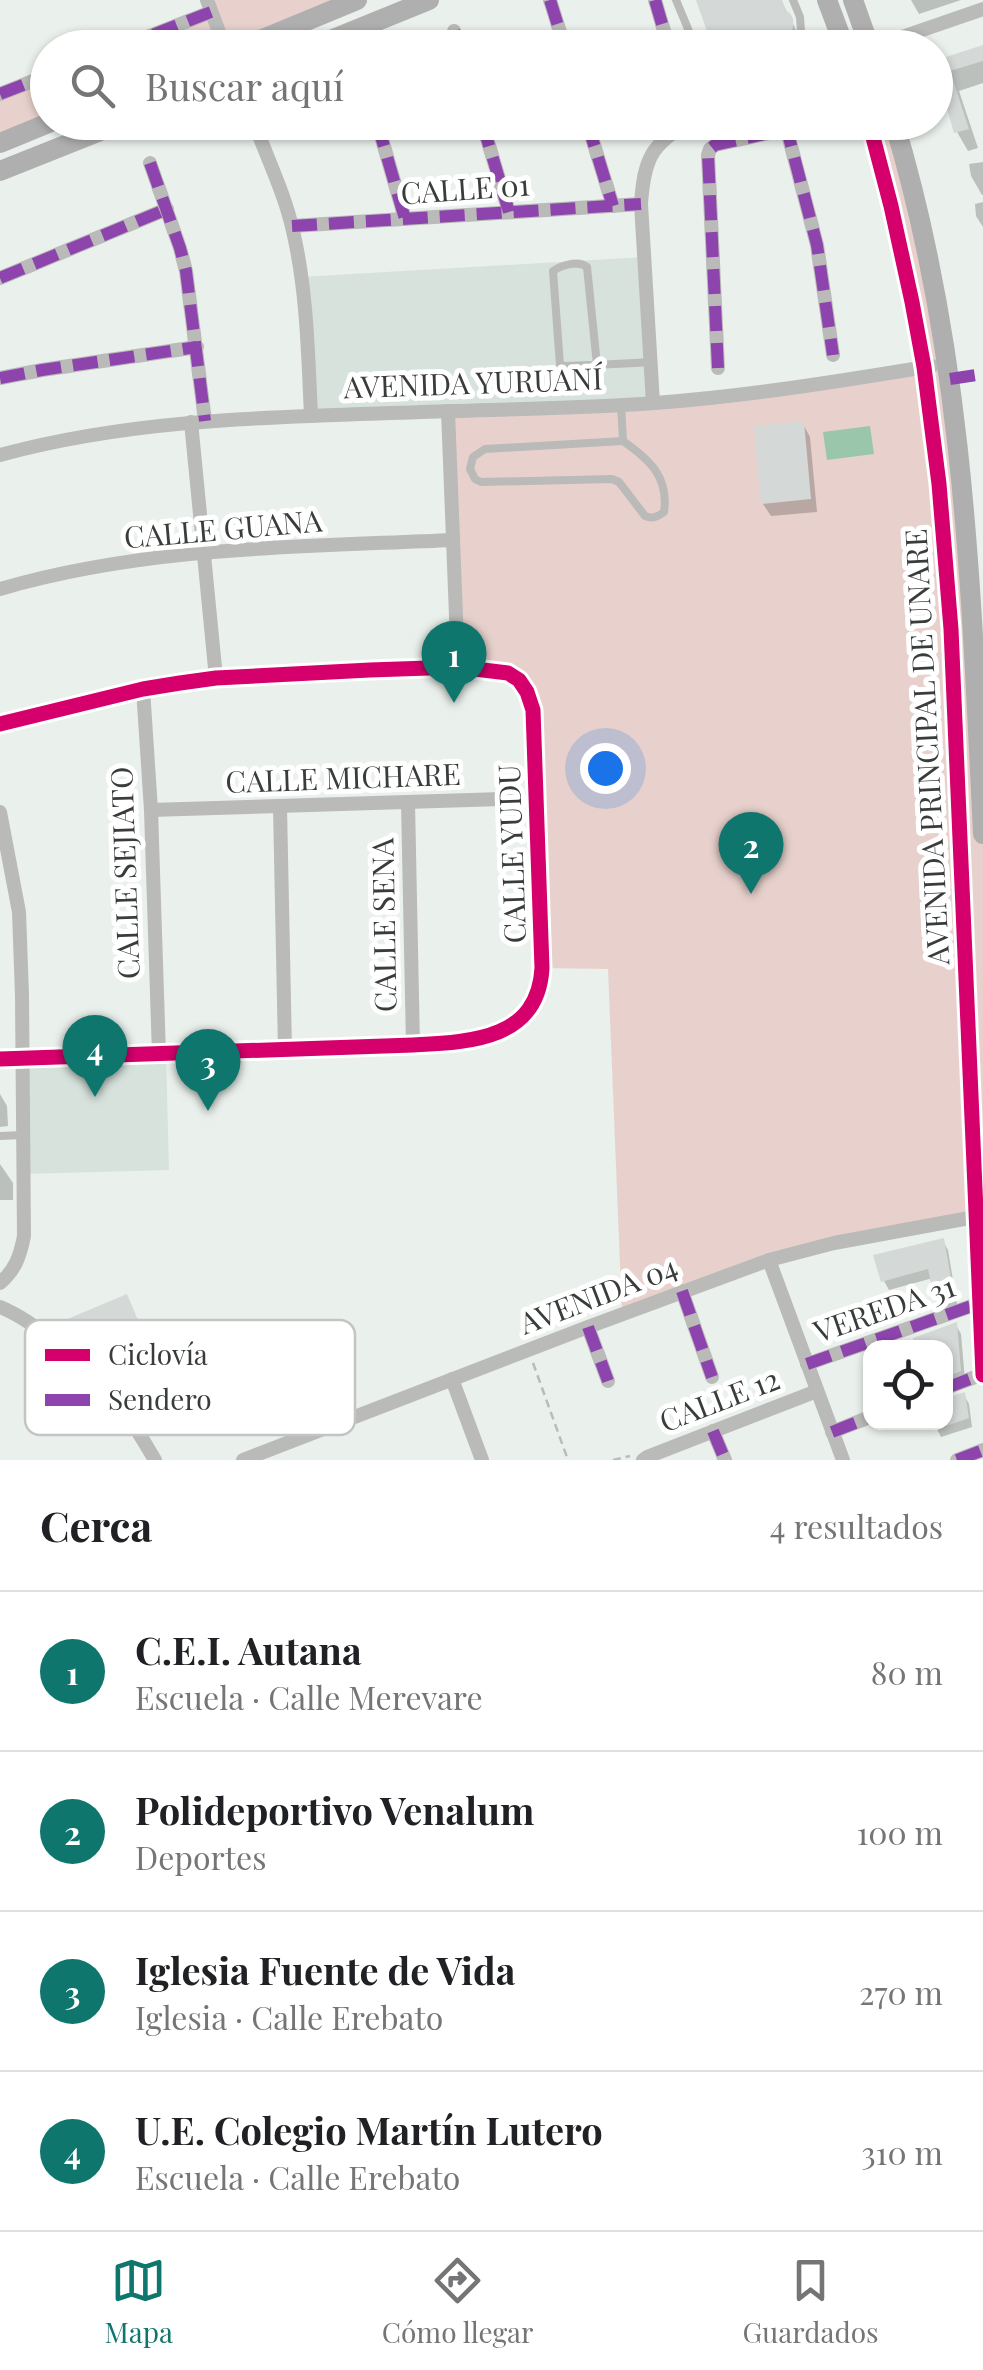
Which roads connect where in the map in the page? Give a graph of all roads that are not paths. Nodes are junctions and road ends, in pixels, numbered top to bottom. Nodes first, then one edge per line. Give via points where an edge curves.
1 (357, 0) edge
2 (429, 0) edge
3 (550, 0) edge
4 (655, 0) edge
5 (676, 0) edge
6 (793, 0) edge
7 (827, 0) edge
8 (853, 0) edge
9 (210, 4) edge
10 (983, 10) edge
11 (156, 30) edge
12 (219, 30) edge
13 (284, 30) edge
14 (355, 30) edge
15 (559, 30) edge
16 (664, 30) edge
17 (688, 30) edge
18 (801, 30) edge
19 (838, 30) edge
20 (864, 30) edge
21 (924, 30) edge
22 (30, 82) edge
23 (0, 94) edge
24 (30, 131) edge
25 (79, 140) edge
26 (261, 140) edge
27 (382, 140) edge
28 (487, 140) edge
29 (593, 140) edge
30 (662, 140) edge
31 (736, 140) edge
32 (790, 140) edge
33 (874, 140) edge
34 (899, 140) edge
35 (0, 143) edge
36 (150, 163) dead end
37 (0, 172) edge
38 (641, 204) junction
39 (613, 206) junction
40 (167, 209) junction
41 (509, 212) junction
42 (405, 219) junction
43 (292, 226) junction
44 (0, 278) edge
45 (197, 347) junction
46 (833, 355) dead end
47 (651, 362) junction
48 (948, 363) junction
49 (597, 365) junction
50 (924, 367) junction
51 (718, 368) dead end
52 (0, 378) edge
53 (653, 403) junction
54 (621, 404) junction
55 (448, 411) junction
56 (311, 414) junction
57 (198, 422) junction
58 (623, 441) junction
59 (0, 456) edge
60 (453, 540) junction
61 (204, 552) junction
62 (0, 589) edge
63 (978, 628) edge
64 (951, 629) junction
65 (458, 668) junction
66 (216, 678) junction
67 (143, 688) junction
68 (0, 724) edge
69 (537, 798) junction
70 (408, 803) junction
71 (280, 807) junction
72 (151, 810) junction
73 (0, 812) edge
74 (983, 834) edge
75 (413, 1045) junction
76 (285, 1050) junction
77 (159, 1055) junction
78 (23, 1058) junction
79 (0, 1059) edge
80 (23, 1135) junction
81 (0, 1136) edge
82 (980, 1216) edge
83 (769, 1260) junction
84 (0, 1284) edge
85 (682, 1291) junction
86 (980, 1303) junction
87 (0, 1307) edge
88 (25, 1321) edge
89 (588, 1326) junction
90 (807, 1364) junction
91 (983, 1374) edge
92 (712, 1377) dead end
93 (452, 1379) junction
94 (608, 1381) dead end
95 (953, 1385) edge
96 (816, 1391) junction
97 (355, 1417) edge
98 (863, 1420) edge
99 (713, 1432) junction
100 (832, 1432) junction
101 (139, 1435) edge
102 (308, 1435) edge
103 (983, 1450) edge
104 (637, 1458) edge
105 (155, 1460) edge
106 (243, 1460) edge
107 (482, 1460) edge
108 (724, 1460) edge
109 (843, 1460) edge
110 (956, 1460) edge

1 - 13 street
2 - 14 street
3 - 15 street
4 - 16 street
5 - 17 lane
6 - 18 lane
7 - 19 street
8 - 20 street
9 - 11 street
9 - 12 street
10 - 21 street
22 - 23 street
24 - 35 street
25 - 37 street
26 - 43 street
27 - 42 street
28 - 41 street
29 - 39 street
30 - 38 street via 644,172
31 - 51 street via 710,148 708,155
32 - 46 street via 817,245
33 - 50 street, AVENIDA PRINCIPAL DE UNARE
34 - 48 street, AVENIDA PRINCIPAL DE UNARE
36 - 40 street
38 - 39 street, CALLE 01
38 - 47 street
39 - 41 street, CALLE 01
40 - 44 street
40 - 45 street via 186,271
41 - 42 street, CALLE 01
42 - 43 street, CALLE 01
43 - 56 street
45 - 52 street
45 - 57 street
47 - 49 lane
47 - 53 street
48 - 50 street, AVENIDA YURUANÍ
48 - 63 street, AVENIDA PRINCIPAL DE UNARE
49 - 49 lane via 558,363 553,271 562,266 588,268
50 - 53 street, AVENIDA YURUANÍ
50 - 64 street, AVENIDA PRINCIPAL DE UNARE
53 - 54 street, AVENIDA YURUANÍ
54 - 55 street, AVENIDA YURUANÍ
54 - 58 lane
55 - 56 street, AVENIDA YURUANÍ
55 - 60 street
56 - 57 street, AVENIDA YURUANÍ
57 - 59 street, AVENIDA YURUANÍ
57 - 61 street
58 - 58 lane via 485,448 470,468 482,482 612,479 645,516 657,517 666,497 661,476
60 - 61 street, CALLE GUANA
60 - 65 street
61 - 62 street, CALLE GUANA
61 - 66 street
63 - 64 street
63 - 74 street, AVENIDA PRINCIPAL DE UNARE
64 - 82 street, AVENIDA PRINCIPAL DE UNARE
65 - 66 street
65 - 69 street, CALLE YUDU via 508,672 528,692
66 - 67 street
67 - 68 street
67 - 72 street, CALLE SEJIATO
69 - 70 street, CALLE MICHARE
69 - 75 street, CALLE YUDU via 536,998 506,1030 477,1040
70 - 71 street, CALLE MICHARE
70 - 75 street, CALLE SENA
71 - 72 street, CALLE MICHARE
71 - 76 street
72 - 77 street, CALLE SEJIATO
73 - 78 street via 19,912
75 - 76 street
76 - 77 street
77 - 78 street
78 - 79 street
78 - 80 street
80 - 81 lane
80 - 84 street via 24,1236 20,1258
82 - 83 street, AVENIDA 04
82 - 86 street, AVENIDA PRINCIPAL DE UNARE
83 - 85 street, AVENIDA 04
83 - 90 street
85 - 89 street, AVENIDA 04
85 - 92 street
86 - 90 street, VEREDA 31
86 - 91 street, AVENIDA PRINCIPAL DE UNARE
87 - 88 street
89 - 93 street, AVENIDA 04
89 - 94 street
90 - 96 street
91 - 95 street
93 - 97 street, AVENIDA 04
93 - 107 street
96 - 99 street, CALLE 12
96 - 100 street
98 - 100 street
99 - 104 street, CALLE 12
99 - 108 street
100 - 109 street
101 - 105 street
102 - 106 street, AVENIDA 04
103 - 110 street

